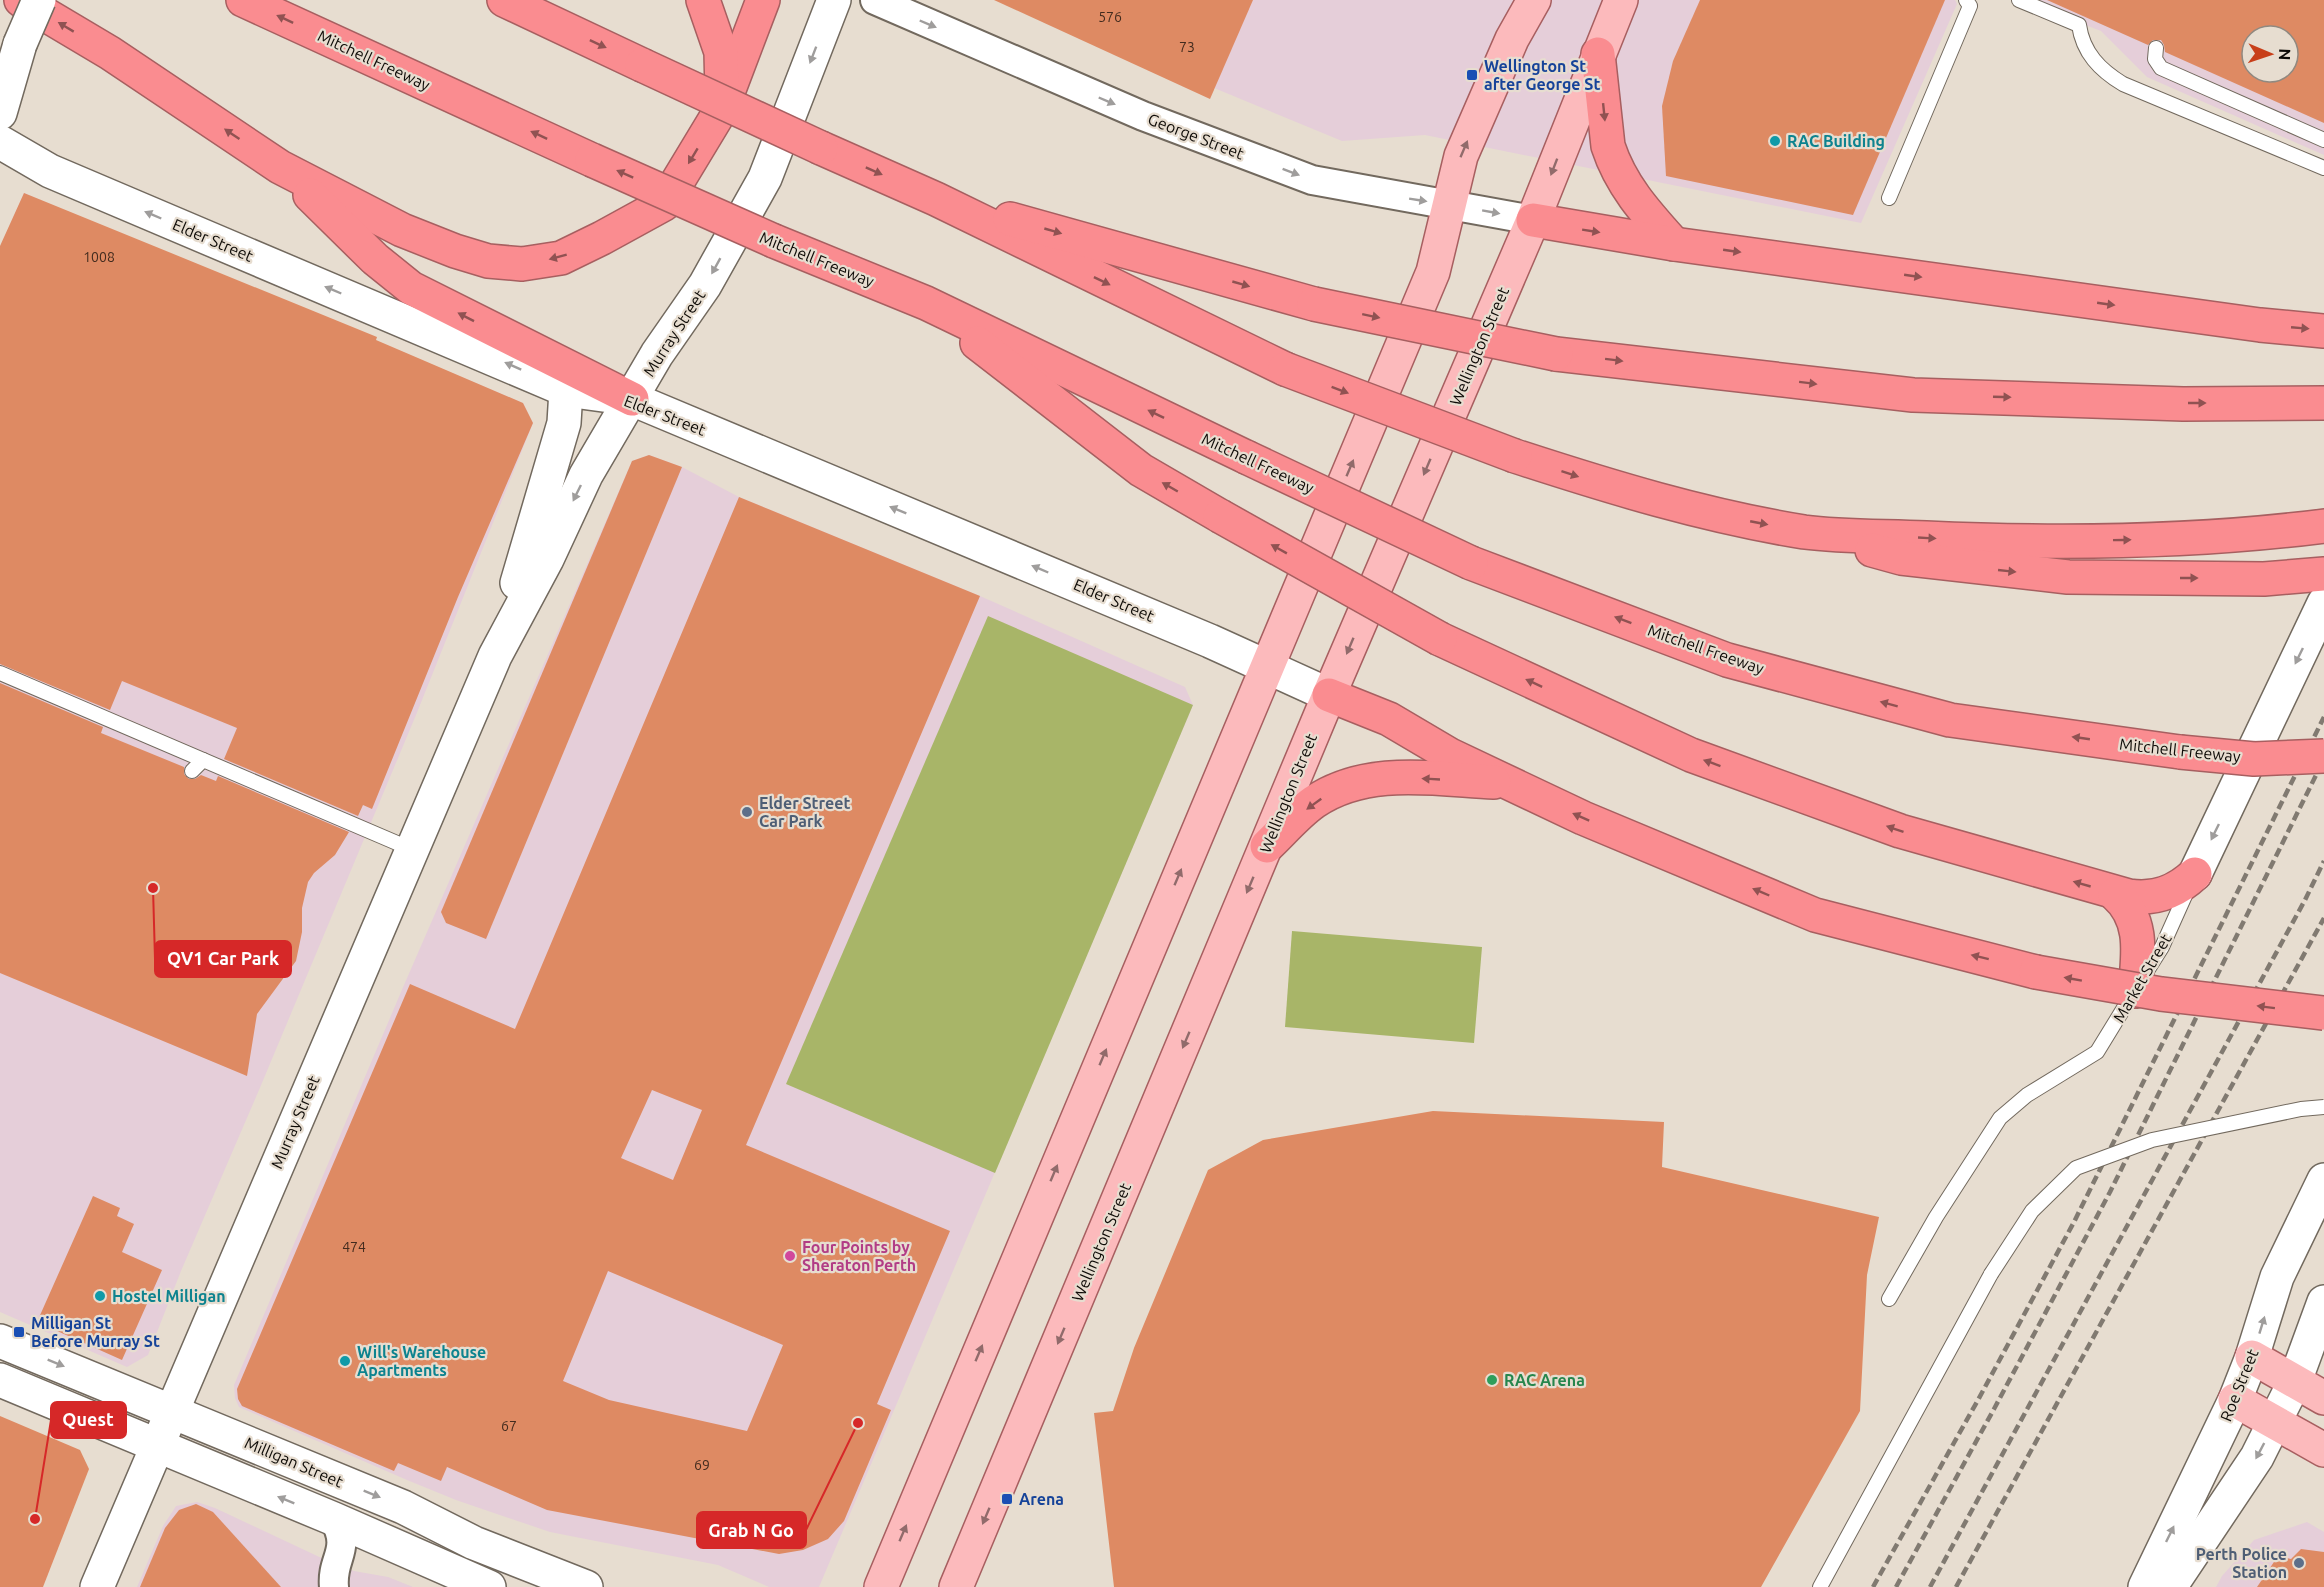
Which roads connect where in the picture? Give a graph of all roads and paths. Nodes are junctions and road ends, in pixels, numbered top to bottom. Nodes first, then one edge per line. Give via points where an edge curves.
1 (21, 0) edge
2 (39, 0) edge
3 (243, 0) edge
4 (504, 0) edge
5 (703, 0) edge
6 (763, 0) edge
7 (834, 0) edge
8 (875, 0) edge
9 (1534, 0) edge
10 (1621, 0) edge
11 (1966, 0) edge
12 (2019, 0) edge
13 (2156, 48) dead end
14 (1598, 54) junction
15 (722, 108) junction
16 (0, 113) edge
17 (2324, 140) edge
18 (0, 142) edge
19 (280, 167) junction
20 (2324, 168) edge
21 (936, 198) junction
22 (1889, 198) dead end
23 (1449, 205) junction
24 (1533, 220) junction
25 (1674, 244) junction
26 (926, 303) junction
27 (2324, 331) edge
28 (537, 351) junction
29 (566, 390) junction
30 (632, 399) junction
31 (2324, 403) edge
32 (2324, 526) edge
33 (1806, 532) junction
34 (2324, 574) edge
35 (2324, 603) edge
36 (495, 656) junction
37 (1266, 667) junction
38 (0, 673) edge
39 (1329, 695) junction
40 (2324, 756) edge
41 (2253, 759) junction
42 (203, 760) junction
43 (192, 771) dead end
44 (2324, 772) edge
45 (1511, 783) junction
46 (1266, 846) junction
47 (411, 849) junction
48 (2195, 874) junction
49 (2115, 894) junction
50 (2135, 992) junction
51 (2324, 1012) edge
52 (2324, 1107) edge
53 (2324, 1180) edge
54 (1888, 1299) dead end
55 (2324, 1302) edge
56 (0, 1341) edge
57 (2252, 1357) junction
58 (0, 1380) edge
59 (2295, 1381) junction
60 (2324, 1398) edge
61 (2235, 1400) junction
62 (171, 1411) junction
63 (2275, 1422) junction
64 (156, 1446) junction
65 (2324, 1450) edge
66 (334, 1519) junction
67 (96, 1587) edge
68 (334, 1587) edge
69 (489, 1587) edge
70 (586, 1587) edge
71 (881, 1587) edge
72 (956, 1587) edge
73 (1820, 1587) edge
74 (2145, 1587) edge
75 (2170, 1587) edge

19 -> 1 highway via 110,53
2 - 16 main road, bridge via 20,44
26 -> 3 highway, Mitchell Freeway, bridge via 774,242
4 -> 21 highway, bridge
5 - 15 highway via 721,52
6 - 15 highway
7 -> 30 main road, Murray Street via 765,178 705,285 657,354
8 -> 23 street, George Street via 1143,116 1312,180
23 -> 9 main road via 1461,156 1512,39
10 - 14 main road, Wellington Street
11 - 22 lane via 1970,6
12 - 20 lane via 2079,26 2090,57 2123,84
13 - 17 lane via 2155,59 2161,68
14 -> 24 main road, Wellington Street
14 -> 25 highway via 1613,161 1637,202
15 -> 19 highway via 664,204 561,258 522,264 488,261 454,251 402,230
29 -> 18 main road, Elder Street via 50,171
28 -> 19 highway via 411,288 375,259
21 -> 31 highway, bridge via 1314,304 1556,354 1913,394 2183,404
21 -> 33 highway, bridge via 1285,369 1515,456 1623,492
23 -> 24 street, George Street
37 -> 23 main road via 1433,272
24 -> 25 highway
24 -> 39 main road, Wellington Street
25 -> 27 highway
41 -> 26 highway, Mitchell Freeway, bridge via 1950,720 1727,660 1471,563
49 -> 26 highway, bridge via 1900,831 1690,755 1440,639 1141,470
28 - 29 main road, Murray Street via 554,364
28 - 30 highway
29 - 30 main road, Elder Street
29 - 36 main road, Murray Street via 562,437
30 -> 36 main road, Murray Street via 586,475
37 -> 30 main road, Elder Street
33 -> 32 highway via 2005,541 2155,540
33 -> 34 highway via 1901,558 2068,577 2264,579
35 -> 48 main road, Market Street
36 - 47 main road, Murray Street
37 - 39 main road, Elder Street
71 -> 37 main road
38 - 42 lane
39 - 45 highway via 1389,719 1450,755
39 - 46 main road, Wellington Street
40 - 41 highway, Mitchell Freeway, bridge
41 - 44 highway, bridge
42 - 43 lane
42 - 47 lane
45 -> 46 highway via 1394,777 1366,780 1313,803
51 -> 45 highway, bridge via 2161,994 2036,972 1815,915 1583,818
46 -> 72 main road, Wellington Street
47 - 62 main road, Murray Street
48 - 49 highway via 2160,896
48 - 50 lane, Market Street via 2162,947
49 - 50 highway via 2131,911 2137,931
50 - 54 lane, Market Street via 2097,1052 2013,1105 2000,1118
52 - 73 lane, bridge via 2152,1140 2076,1168 2032,1211 1991,1274
57 -> 53 main road, Roe Street via 2277,1277
55 - 59 main road
56 -> 62 main road, Milligan Street
57 - 59 main road
57 - 61 main road, Roe Street
58 - 64 main road
59 - 60 main road
59 - 63 main road
61 - 63 main road
74 -> 61 main road, Roe Street
62 - 64 main road, Murray Street
62 -> 70 main road, Milligan Street via 403,1507 474,1544
63 - 65 main road
63 -> 75 main road via 2257,1458
66 -> 64 main road
64 - 67 main road, Murray Street
66 - 68 street via 342,1533 342,1547 333,1576
66 - 69 main road

